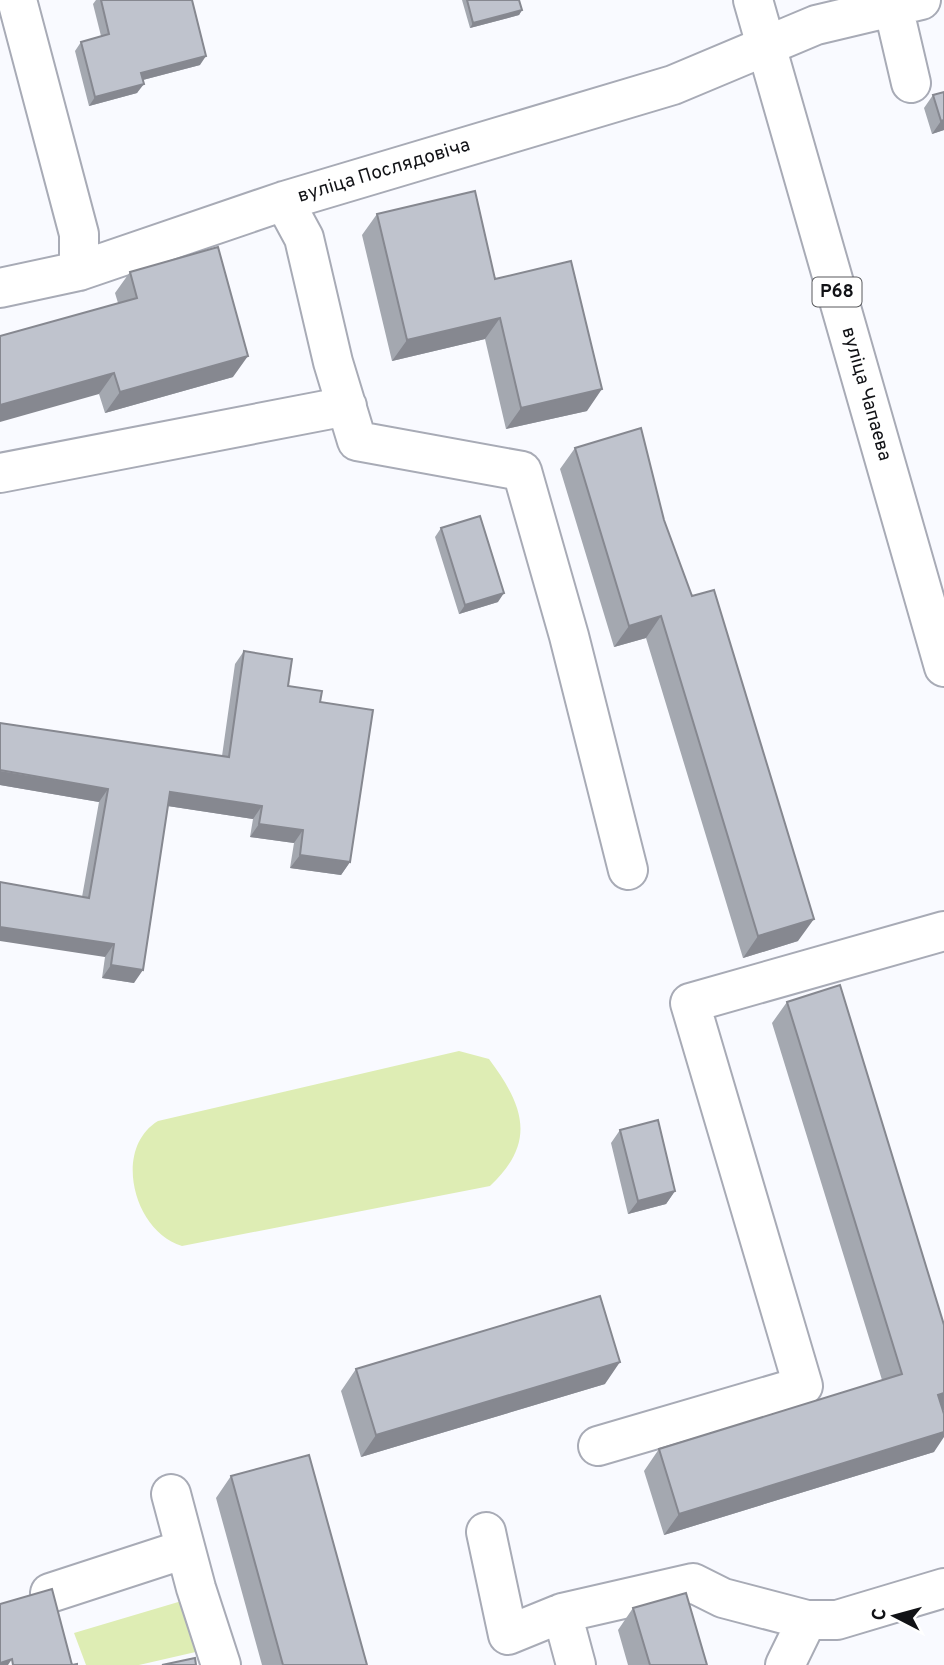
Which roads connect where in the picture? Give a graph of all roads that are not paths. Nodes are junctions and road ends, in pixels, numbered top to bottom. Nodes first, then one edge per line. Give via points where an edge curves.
1 (17, 0) edge
2 (753, 0) edge
3 (907, 3) edge
4 (765, 47) junction
5 (911, 83) dead end
6 (284, 201) junction
7 (79, 271) junction
8 (0, 288) edge
9 (347, 406) junction
10 (0, 473) edge
11 (944, 667) edge
12 (628, 870) dead end
13 (944, 931) edge
14 (598, 1446) dead end
15 (171, 1493) dead end
16 (486, 1532) dead end
17 (185, 1549) junction
18 (944, 1588) edge
19 (50, 1593) edge
20 (562, 1613) junction
21 (807, 1620) junction
22 (220, 1665) edge
23 (576, 1665) edge
24 (785, 1665) edge

1 - 7 street via 79,234
2 - 4 street, вуліца Чапаева / Р68
3 - 4 street, вуліца Послядовіча via 816,25
3 - 5 street
4 - 6 street, вуліца Послядовіча via 673,85
4 - 11 street, вуліца Чапаева / Р68
6 - 7 street, вуліца Послядовіча
6 - 9 street via 304,238
7 - 8 street, вуліца Послядовіча
9 - 10 street
9 - 12 street via 357,440 522,471
13 - 14 street via 690,1003 803,1386
15 - 17 street
16 - 20 street via 508,1635
17 - 19 street
17 - 22 street
18 - 21 street via 837,1620
20 - 21 street via 693,1583 723,1598
20 - 23 street
21 - 24 street

